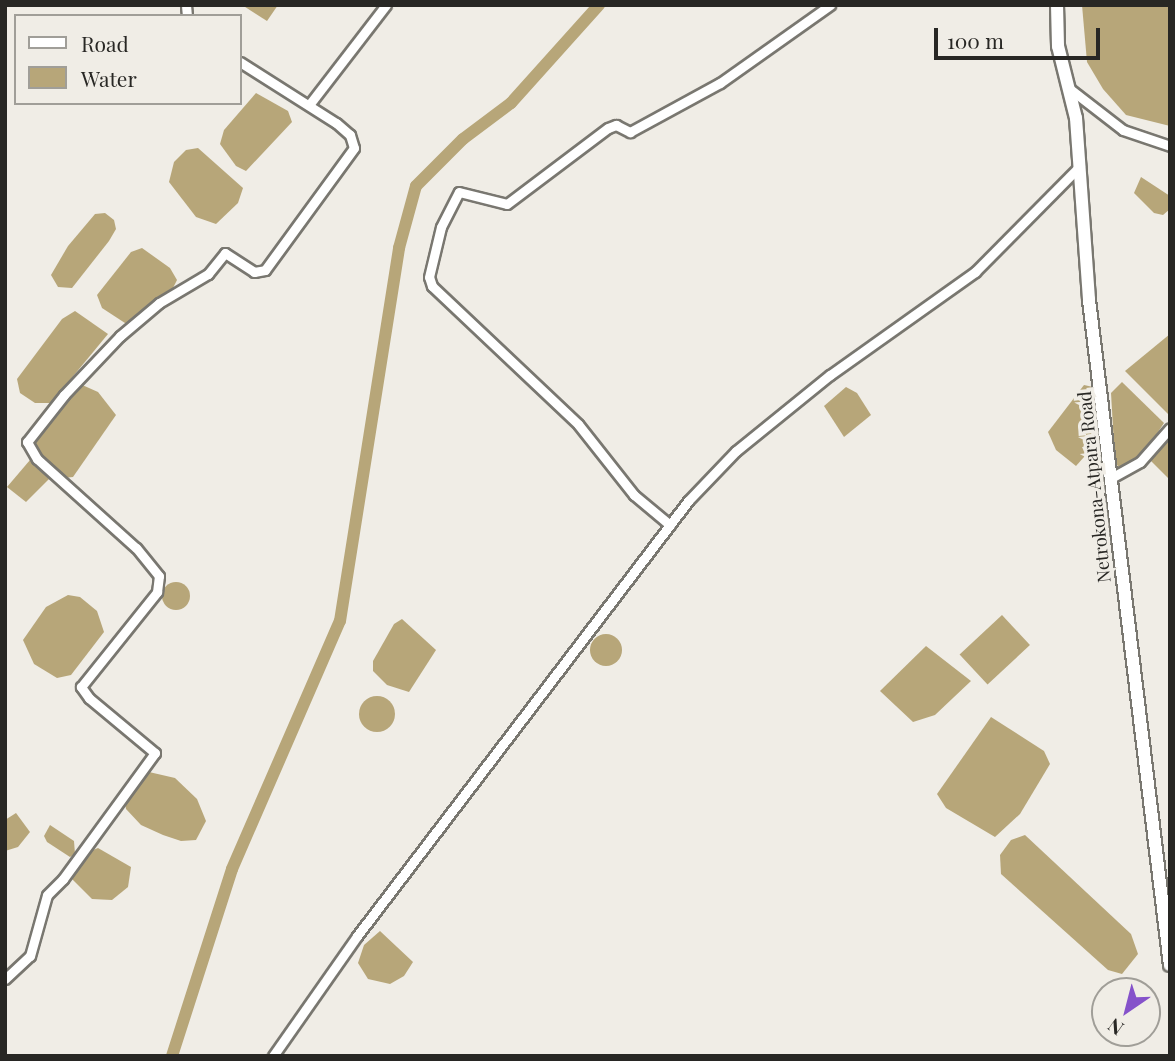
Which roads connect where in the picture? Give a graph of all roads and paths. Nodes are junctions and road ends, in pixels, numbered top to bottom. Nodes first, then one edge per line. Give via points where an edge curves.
1 (386, 5) edge
2 (830, 5) edge
3 (1057, 5) edge
4 (242, 63) edge
5 (1070, 89) junction
6 (309, 105) junction
7 (1170, 146) edge
8 (1080, 166) junction
9 (1170, 428) edge
10 (1111, 478) junction
11 (670, 525) junction
12 (1170, 965) edge
13 (5, 979) edge
14 (273, 1056) edge

1 - 6 street
2 - 11 street via 720,83 630,132 616,125 608,128 507,204 459,192 441,227 429,277 432,286 578,424 634,495
3 - 5 street, Netrokona-Atpara Road via 1058,46
4 - 6 street
5 - 7 street via 1123,130
5 - 8 street, Netrokona-Atpara Road
6 - 13 street via 350,135 354,148 265,270 254,272 225,253 208,274 159,303 121,336 64,395 27,442 37,459 136,548 159,576 157,592 81,687 155,753 64,879 47,895 30,956
8 - 10 street, Netrokona-Atpara Road via 1089,300
8 - 11 street via 975,272 899,322 736,451
9 - 10 street via 1140,462
10 - 12 street, Netrokona-Atpara Road
11 - 14 street via 357,936

